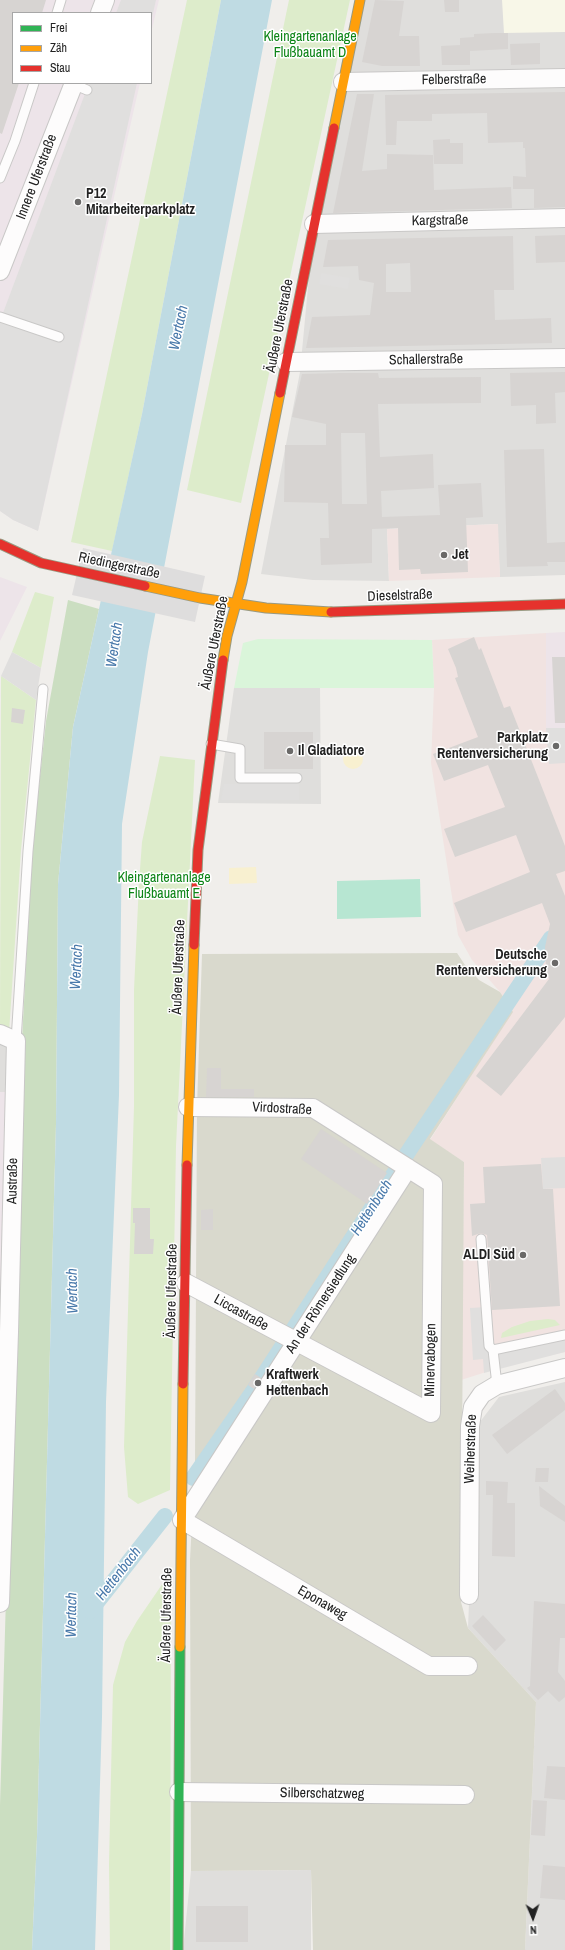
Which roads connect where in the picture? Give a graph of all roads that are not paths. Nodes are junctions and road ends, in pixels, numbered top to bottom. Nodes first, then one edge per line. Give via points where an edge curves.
1 (61, 0) edge
2 (105, 0) edge
3 (360, 0) edge
4 (57, 12) edge
5 (100, 12) edge
6 (565, 78) edge
7 (343, 82) junction
8 (34, 84) edge
9 (78, 86) edge
10 (0, 178) edge
11 (565, 218) edge
12 (314, 224) junction
13 (0, 271) edge
14 (0, 317) edge
15 (59, 338) dead end
16 (565, 358) edge
17 (286, 362) junction
18 (0, 544) edge
19 (236, 604) junction
20 (565, 604) edge
21 (43, 688) dead end
22 (211, 744) junction
23 (297, 778) dead end
24 (8, 1037) edge
25 (188, 1107) junction
26 (239, 1111) dead end
27 (408, 1168) junction
28 (481, 1240) dead end
29 (186, 1283) junction
30 (565, 1335) edge
31 (296, 1343) junction
32 (493, 1350) junction
33 (565, 1368) edge
34 (497, 1385) junction
35 (182, 1520) junction
36 (469, 1595) dead end
37 (0, 1603) edge
38 (468, 1666) dead end
39 (179, 1792) junction
40 (465, 1796) dead end
41 (178, 1950) edge

1 - 4 lane
2 - 5 street
3 - 7 street, Äußere Uferstraße
6 - 7 street, Felberstraße
7 - 12 street, Äußere Uferstraße
8 - 10 lane
9 - 13 street, Innere Uferstraße
11 - 12 street, Kargstraße
12 - 17 street, Äußere Uferstraße
14 - 15 lane
16 - 17 street, Schallerstraße
17 - 19 street, Äußere Uferstraße
18 - 19 street, Riedingerstraße via 41,563
19 - 20 street, Dieselstraße via 329,612
19 - 22 street, Äußere Uferstraße via 227,636
21 - 24 lane
22 - 23 lane via 240,749 240,778
22 - 25 street, Äußere Uferstraße via 198,850
24 - 37 street, Austraße via 9,1332
25 - 26 lane via 207,1107 213,1111
25 - 27 street, Virdostraße via 313,1108
25 - 29 street, Äußere Uferstraße
27 - 31 street, An der Römersiedlung
27 - 31 street, Minervabogen via 432,1184 430,1413
28 - 32 lane via 489,1346
29 - 31 street, Liccastraße
29 - 35 street, Äußere Uferstraße
30 - 32 lane
31 - 35 street, An der Römersiedlung
32 - 34 lane
33 - 34 street, Weiherstraße
34 - 36 street, Weiherstraße via 477,1400 471,1415
35 - 38 street, Eponaweg via 430,1666
35 - 39 street, Äußere Uferstraße
39 - 40 street, Silberschatzweg
39 - 41 street, Äußere Uferstraße

